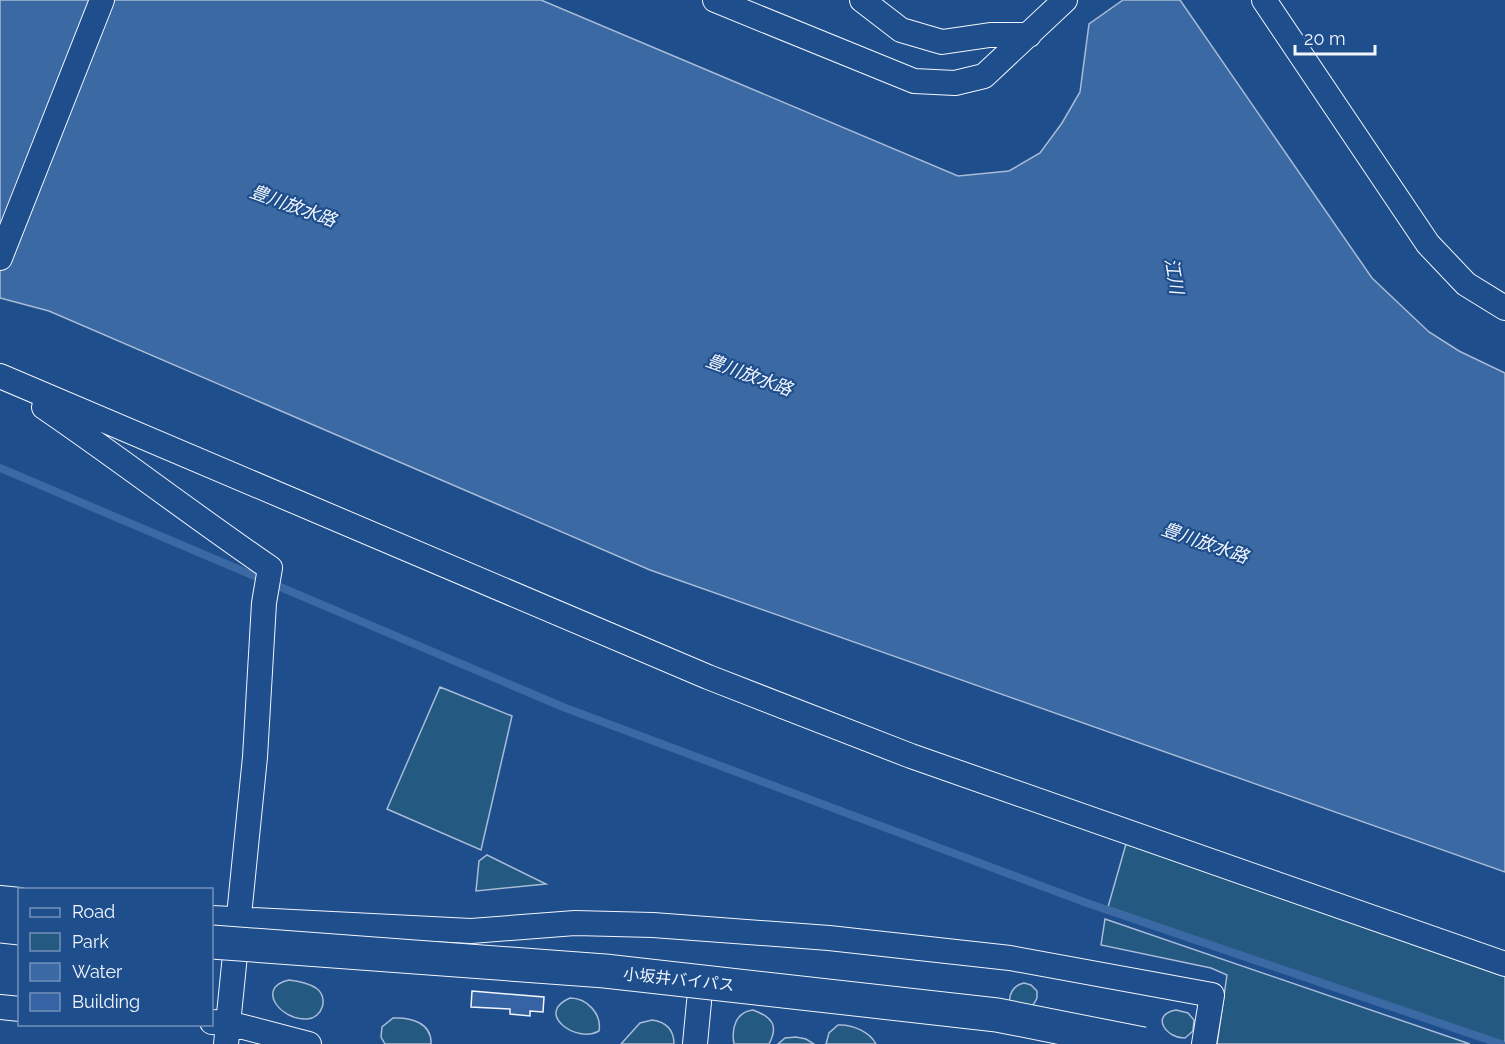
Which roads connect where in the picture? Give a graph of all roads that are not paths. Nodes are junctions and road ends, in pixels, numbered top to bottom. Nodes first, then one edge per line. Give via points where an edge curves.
1 (102, 0) edge
2 (715, 0) edge
3 (862, 0) edge
4 (1065, 0) edge
5 (1264, 0) edge
6 (1029, 35) junction
7 (0, 258) edge
8 (1505, 308) edge
9 (0, 376) edge
10 (0, 898) edge
11 (18, 900) edge
12 (213, 918) edge
13 (238, 920) junction
14 (0, 926) edge
15 (18, 928) edge
16 (213, 942) edge
17 (1505, 964) edge
18 (699, 1002) dead end
19 (0, 1007) edge
20 (18, 1009) edge
21 (222, 1030) edge
22 (309, 1044) edge
23 (695, 1044) edge
24 (1143, 1044) edge
25 (1204, 1044) edge

1 - 7 street
2 - 6 street via 914,81 955,83 984,76
3 - 6 street via 902,30 942,42 990,35
4 - 6 street
5 - 8 street via 1428,244 1466,284
9 - 13 street via 270,568
9 - 17 street via 708,677 922,760
10 - 11 street
12 - 13 street
13 - 21 street
13 - 25 street via 471,931 574,922 653,925 829,938 1010,958 1212,995
14 - 15 highway
16 - 24 highway, 小坂井バイパス, bridge via 605,971 997,1015
18 - 23 street
19 - 20 street
21 - 22 street

